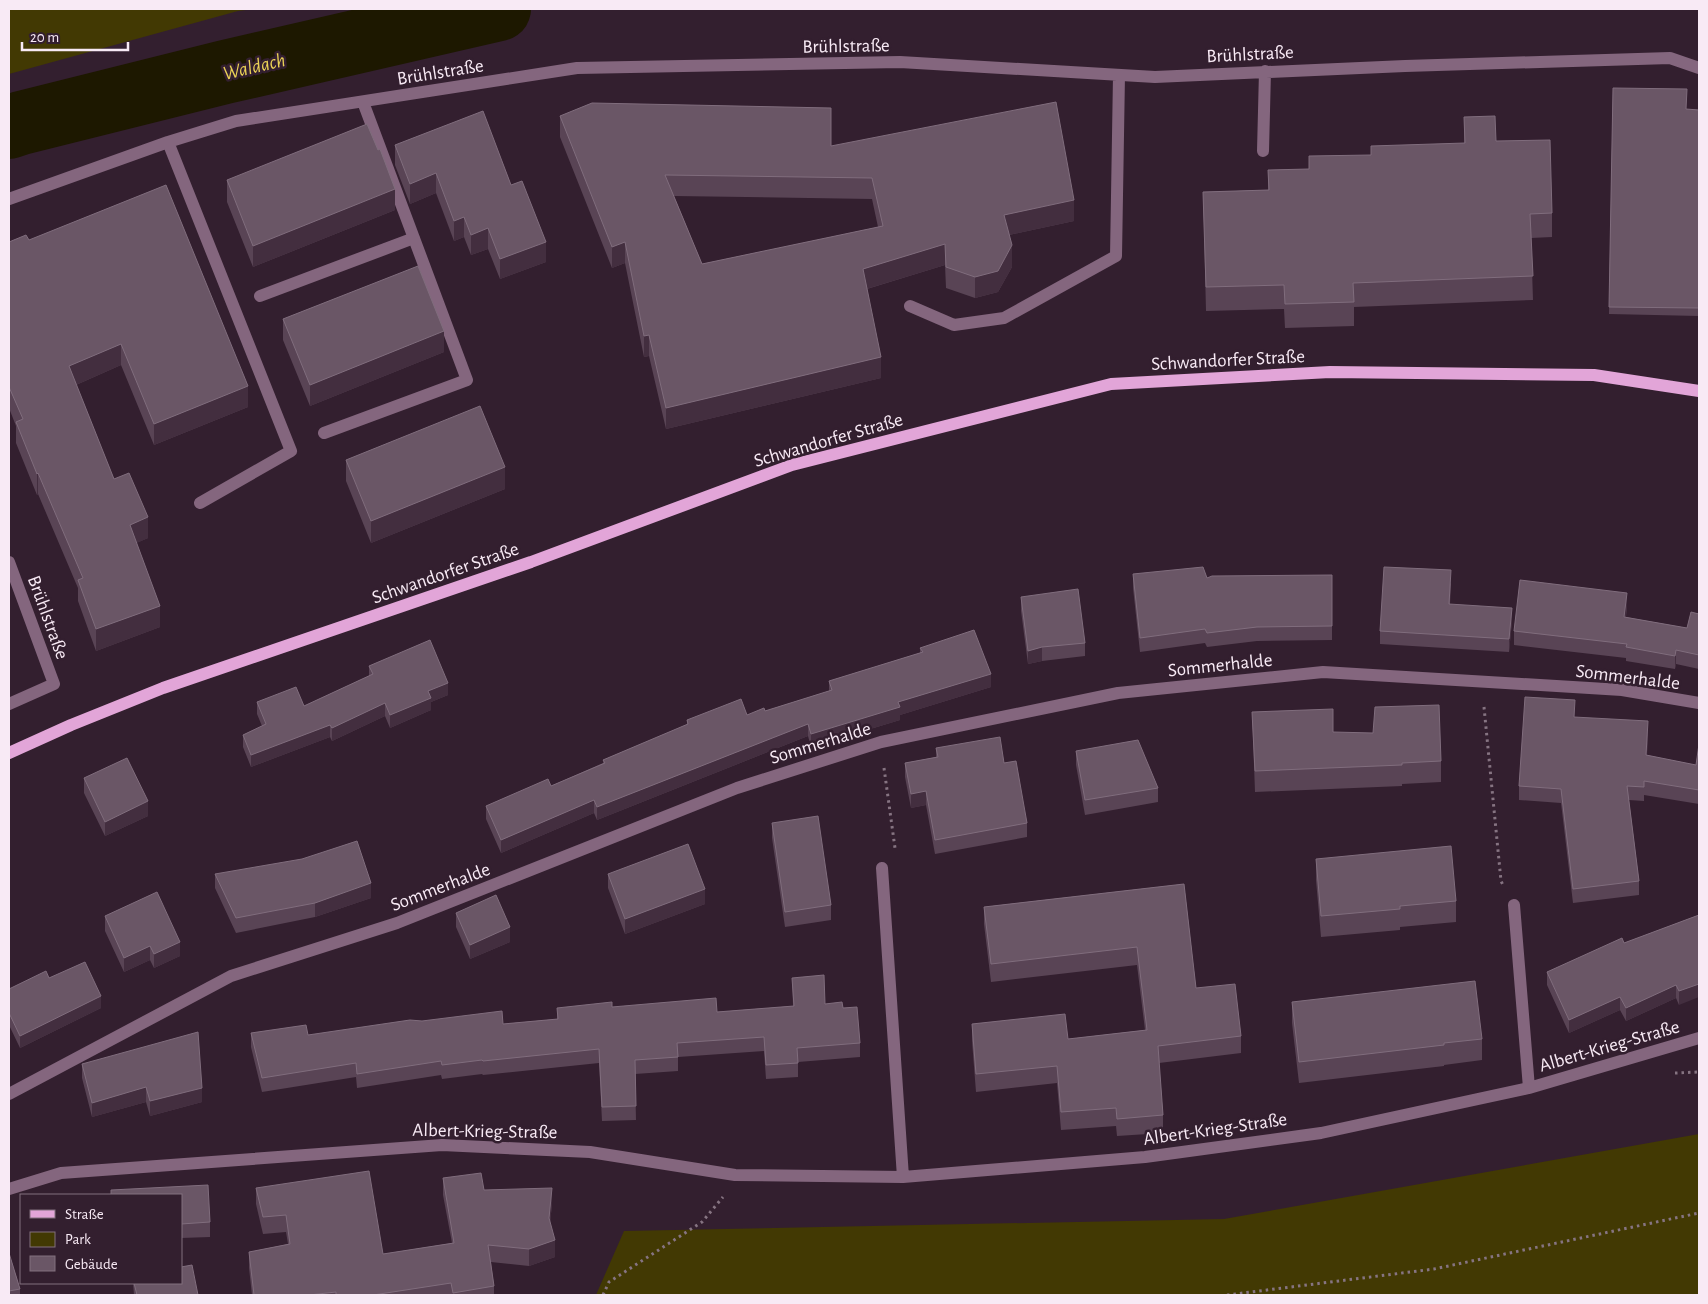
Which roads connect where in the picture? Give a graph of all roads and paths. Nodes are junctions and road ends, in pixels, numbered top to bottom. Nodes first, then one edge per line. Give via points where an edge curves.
1 (1699, 68) edge
2 (1265, 71) junction
3 (1119, 74) junction
4 (363, 102) junction
5 (168, 142) junction
6 (1263, 151) dead end
7 (9, 199) edge
8 (414, 238) junction
9 (260, 296) dead end
10 (910, 306) dead end
11 (1699, 392) edge
12 (324, 433) dead end
13 (200, 503) dead end
14 (9, 562) edge
15 (1481, 683) junction
16 (1699, 703) edge
17 (9, 704) edge
18 (881, 742) junction
19 (9, 753) edge
20 (882, 868) joint
21 (1514, 905) joint
22 (1699, 1038) edge
23 (1529, 1088) junction
24 (9, 1094) edge
25 (735, 1175) junction
26 (903, 1177) junction
27 (9, 1189) edge
28 (1699, 1213) edge
29 (603, 1295) edge
30 (1227, 1295) edge

1 - 2 street, Brühlstraße via 1670,58
2 - 3 street, Brühlstraße via 1155,77
2 - 6 street
3 - 4 street, Brühlstraße via 900,62 577,68
3 - 10 street via 1116,256 1004,318 954,325
4 - 5 street, Brühlstraße via 236,121
4 - 8 street
5 - 7 street, Brühlstraße
5 - 13 street via 290,451
8 - 9 street
8 - 12 street via 467,380
11 - 19 main road, Schwandorfer Straße via 1594,374 1330,372 1111,384 792,465 531,562 163,688
14 - 17 street, Brühlstraße via 54,684
15 - 16 street, Sommerhalde via 1622,690
15 - 18 street, Sommerhalde via 1323,672 1118,693
15 - 21 path via 1501,881
18 - 20 path via 895,848
18 - 24 street, Sommerhalde via 737,788 396,923 231,976
20 - 26 street
21 - 23 street, Albert-Krieg-Straße
22 - 23 street, Albert-Krieg-Straße
23 - 26 street, Albert-Krieg-Straße via 1321,1133 1145,1157
25 - 26 street, Albert-Krieg-Straße
25 - 27 street, Albert-Krieg-Straße via 590,1152 442,1145 61,1173
25 - 29 path via 722,1199 702,1222 610,1282
28 - 30 path via 1434,1269

